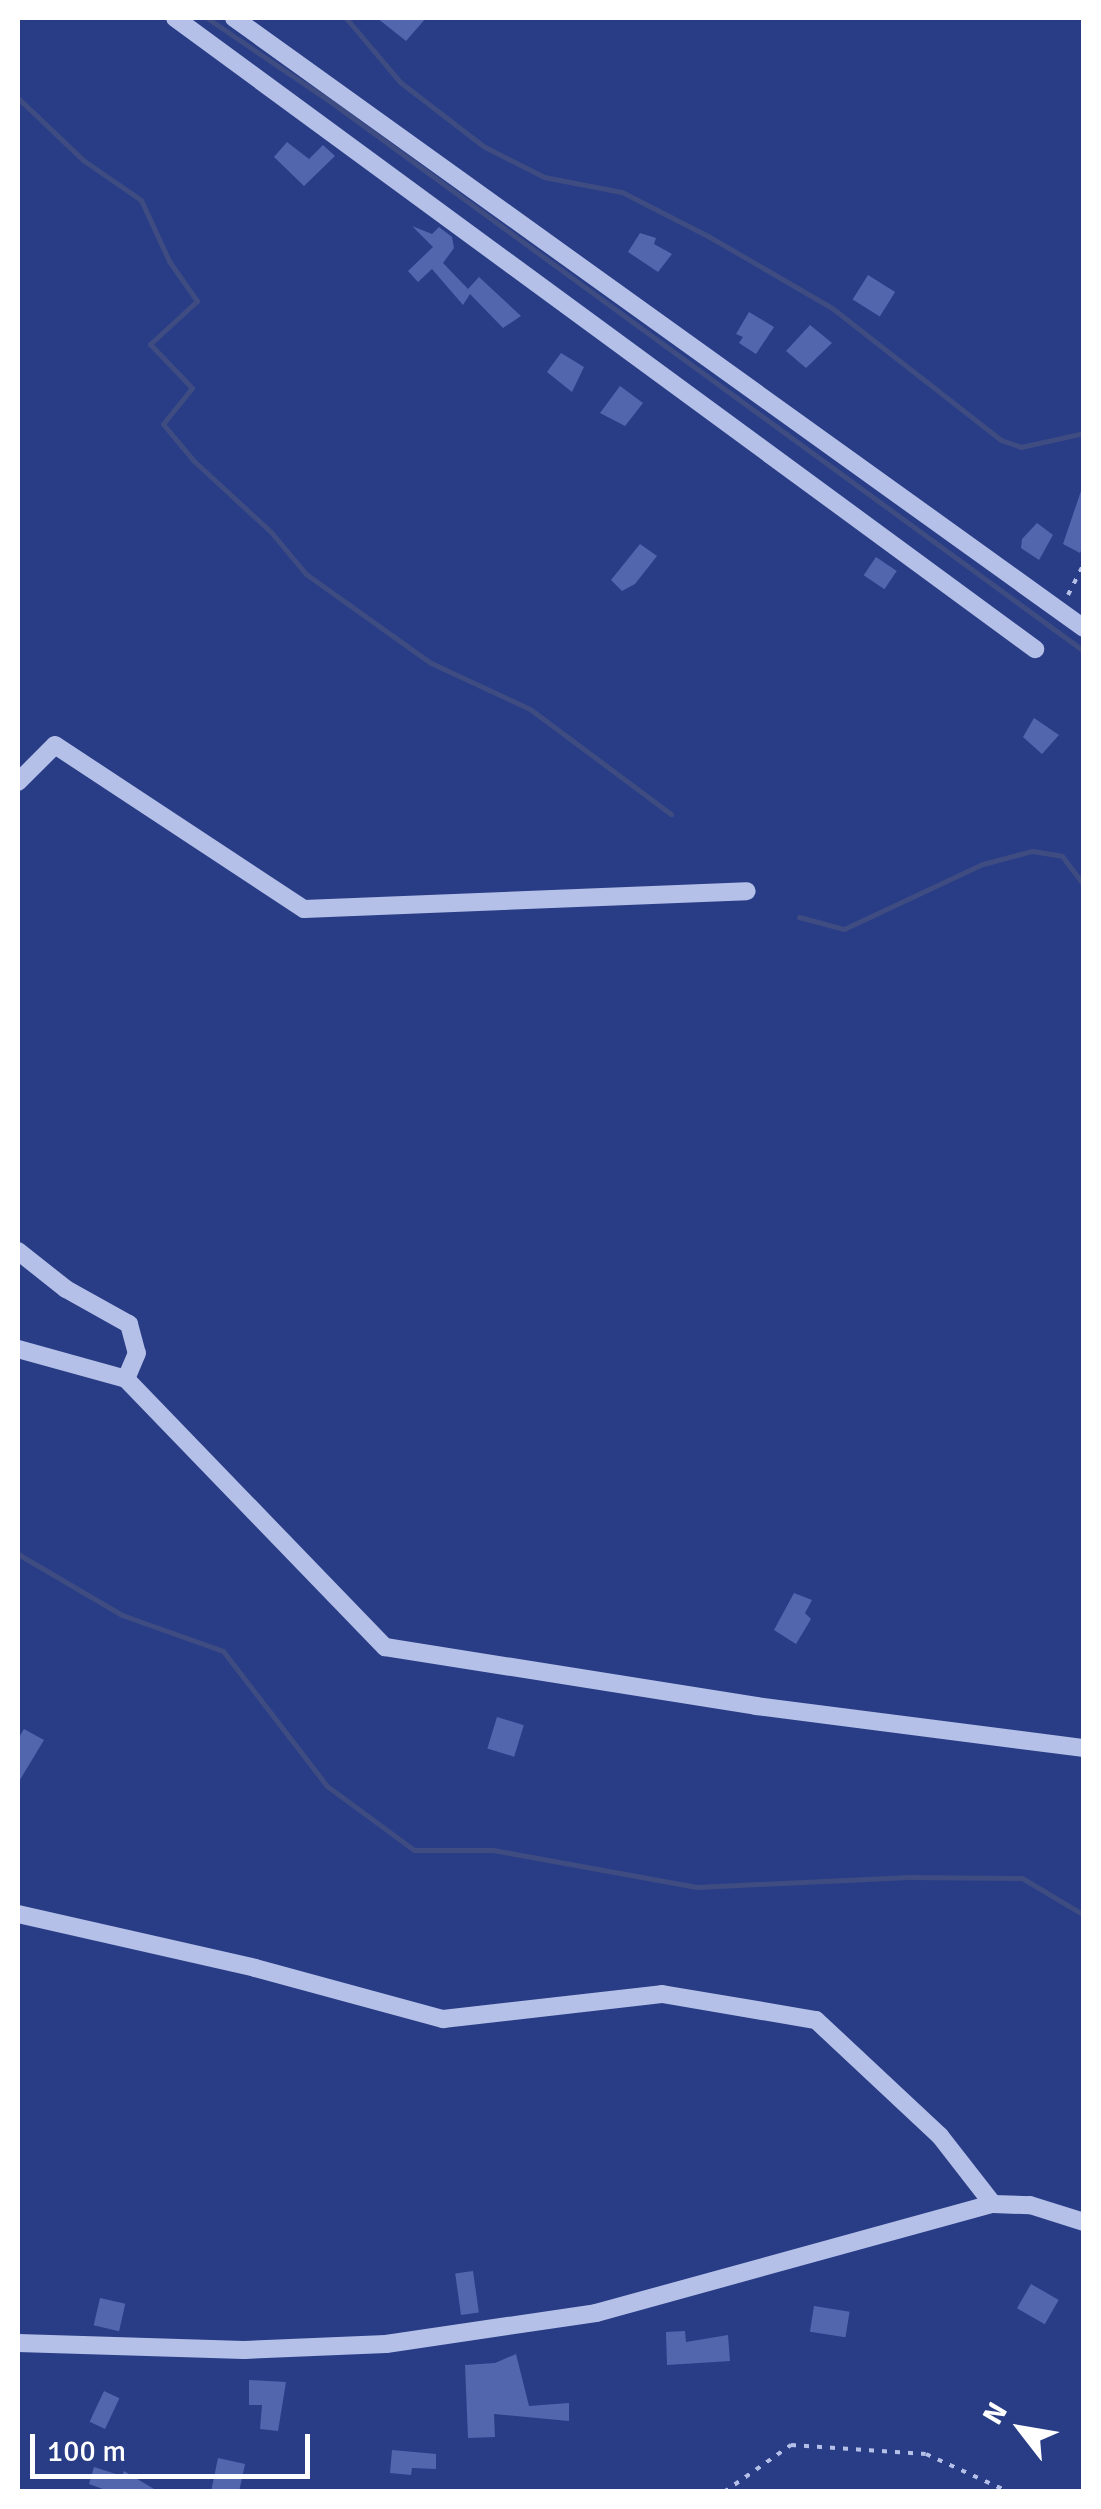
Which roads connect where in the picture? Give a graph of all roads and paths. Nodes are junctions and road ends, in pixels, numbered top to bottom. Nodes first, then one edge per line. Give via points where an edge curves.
1 (175, 18) edge
2 (234, 18) edge
3 (1084, 563) edge
4 (1060, 611) junction
5 (1084, 628) edge
6 (1036, 649) dead end
7 (18, 782) edge
8 (747, 891) dead end
9 (18, 1251) edge
10 (18, 1348) edge
11 (126, 1379) junction
12 (1084, 1748) edge
13 (18, 1914) edge
14 (993, 2204) junction
15 (1084, 2222) edge
16 (18, 2343) edge
17 (724, 2492) edge
18 (1009, 2492) edge

1 - 6 street
2 - 4 street
3 - 4 path
4 - 5 street
7 - 8 street via 56,746 304,909
9 - 11 street via 66,1289 129,1324 137,1353
10 - 11 street
11 - 12 street via 384,1647 756,1706
13 - 14 street via 443,2019 662,1994 816,2020 940,2136
14 - 15 street via 1030,2204
14 - 16 street via 596,2313 386,2344 244,2350
17 - 18 path via 791,2445 926,2454

